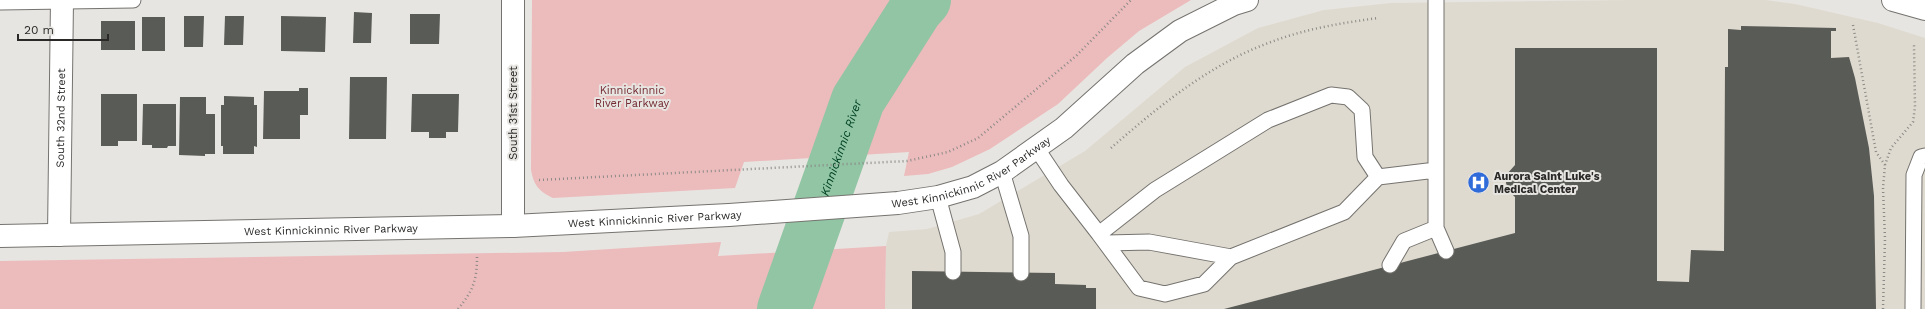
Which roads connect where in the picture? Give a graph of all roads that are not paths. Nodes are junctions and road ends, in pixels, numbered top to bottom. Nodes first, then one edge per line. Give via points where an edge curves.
1 (133, 0) edge
2 (513, 0) edge
3 (1248, 0) edge
4 (1436, 0) edge
5 (1893, 0) edge
6 (62, 1) edge
7 (0, 2) edge
8 (1925, 9) edge
9 (1037, 149) junction
10 (1925, 156) edge
11 (1436, 170) junction
12 (1002, 172) junction
13 (1378, 178) junction
14 (938, 197) junction
15 (513, 226) junction
16 (1436, 228) junction
17 (59, 235) junction
18 (0, 236) edge
19 (1103, 239) junction
20 (1446, 251) dead end
21 (1231, 257) junction
22 (1390, 265) dead end
23 (954, 272) dead end
24 (1020, 273) dead end
25 (1913, 309) edge

1 - 6 lane
2 - 15 street, South 31st Street
3 - 9 street, West Kinnickinnic River Parkway via 1234,4 1180,32 1135,64
4 - 11 lane
5 - 8 street
6 - 7 lane
6 - 17 street, South 32nd Street
9 - 12 street, West Kinnickinnic River Parkway
9 - 19 lane
10 - 25 lane via 1921,157 1914,176
11 - 13 lane
11 - 16 lane
12 - 14 street, West Kinnickinnic River Parkway via 973,186
12 - 24 lane via 1020,236
13 - 19 lane via 1365,157 1362,110 1348,97 1331,95 1268,120 1155,190
13 - 21 lane via 1344,212
14 - 15 street, West Kinnickinnic River Parkway via 898,203 729,215
14 - 23 lane via 953,252
15 - 17 street, West Kinnickinnic River Parkway
16 - 20 lane
16 - 22 lane via 1404,241
17 - 18 street, West Kinnickinnic River Parkway
19 - 21 lane via 1149,242
19 - 21 lane via 1140,288 1164,294 1204,284

